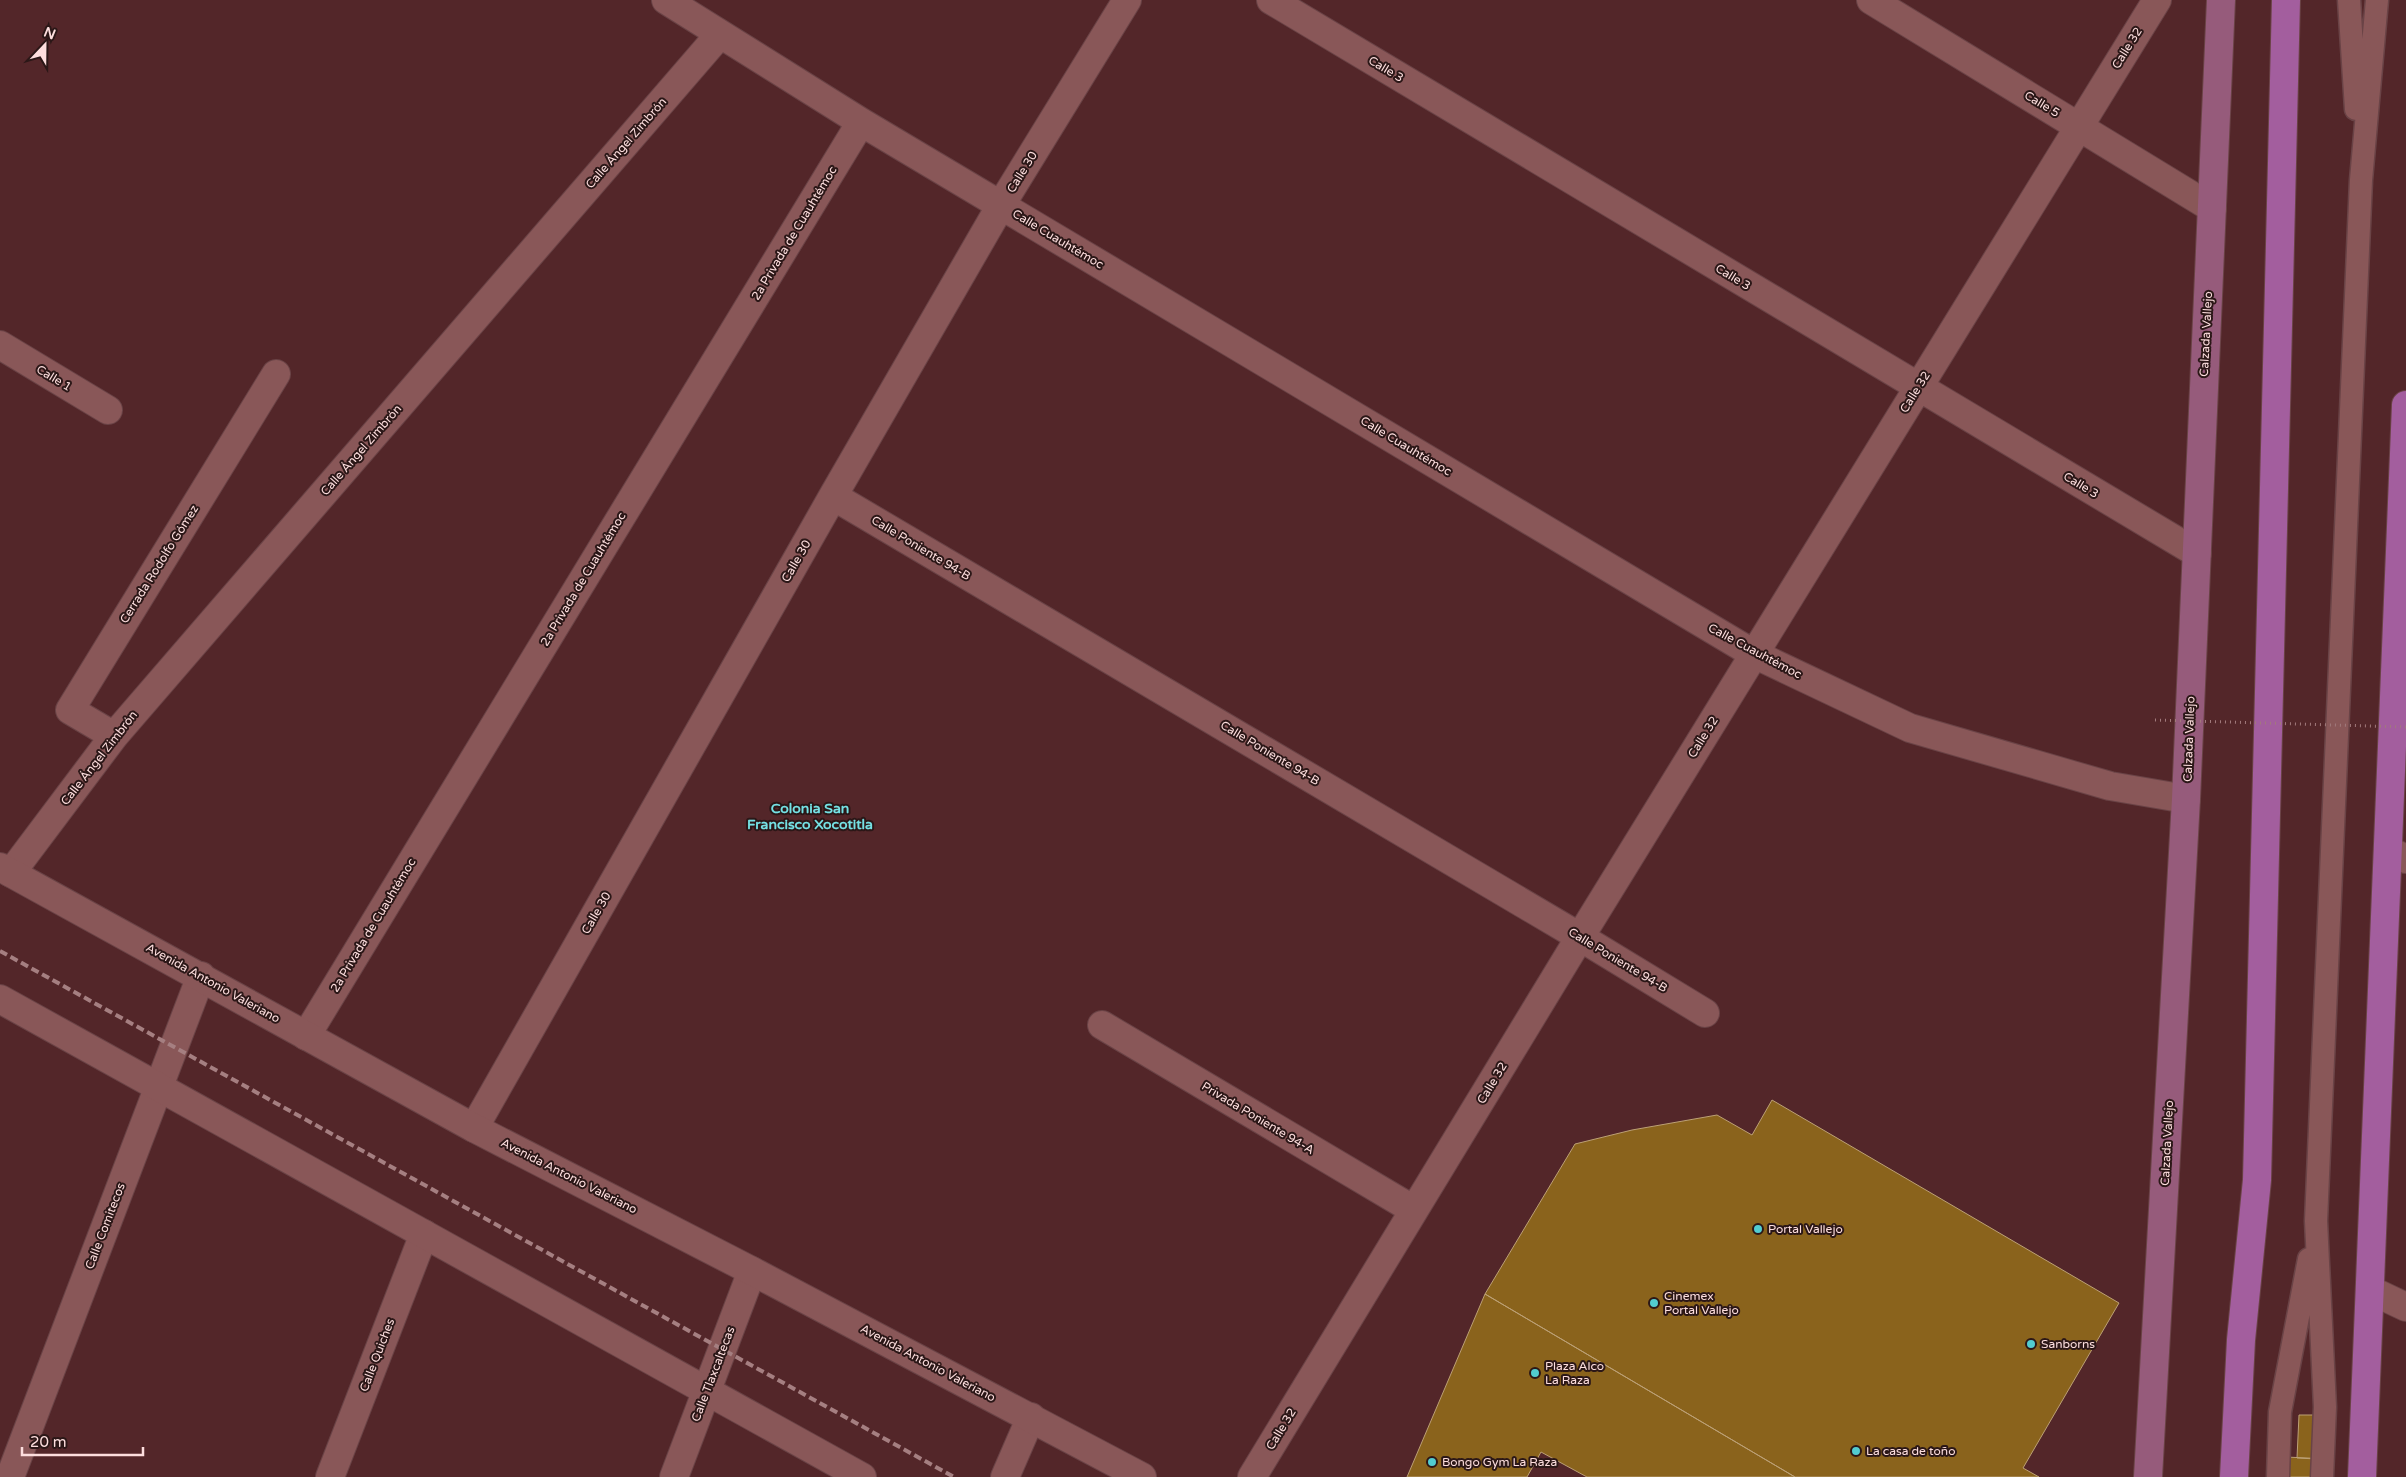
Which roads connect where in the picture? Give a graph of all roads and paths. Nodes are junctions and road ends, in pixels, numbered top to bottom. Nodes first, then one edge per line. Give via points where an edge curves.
1 (666, 0) edge
2 (1127, 0) edge
3 (1270, 0) edge
4 (1872, 0) edge
5 (2157, 0) edge
6 (2221, 0) edge
7 (2286, 0) edge
8 (2348, 0) edge
9 (2377, 0) edge
10 (720, 34) junction
11 (861, 122) junction
12 (2078, 126) junction
13 (2361, 180) junction
14 (1002, 205) junction
15 (2212, 208) junction
16 (0, 345) edge
17 (276, 374) dead end
18 (1918, 388) junction
19 (2406, 405) edge
20 (108, 410) dead end
21 (833, 496) junction
22 (2197, 553) junction
23 (1754, 654) junction
24 (2400, 689) edge
25 (2155, 720) dead end
26 (2406, 727) edge
27 (114, 736) junction
28 (2186, 799) junction
29 (2397, 854) edge
30 (6, 870) edge
31 (1580, 936) junction
32 (201, 976) junction
33 (0, 999) edge
34 (1705, 1013) dead end
35 (1102, 1025) dead end
36 (306, 1036) junction
37 (158, 1087) junction
38 (474, 1128) junction
39 (1414, 1210) junction
40 (2316, 1221) junction
41 (424, 1234) junction
42 (752, 1271) junction
43 (2370, 1290) junction
44 (2406, 1307) edge
45 (706, 1391) junction
46 (1031, 1417) junction
47 (10, 1477) edge
48 (330, 1477) edge
49 (674, 1477) edge
50 (862, 1477) edge
51 (1005, 1477) edge
52 (1142, 1477) edge
53 (1252, 1477) edge
54 (2148, 1477) edge
55 (2234, 1477) edge
56 (2278, 1477) edge
57 (2322, 1477) edge
58 (2362, 1477) edge

1 - 10 street, Calle Cuauhtémoc
2 - 14 street, Calle 30
3 - 18 street, Calle 3
4 - 12 street, Calle 5
5 - 12 street, Calle 32
6 - 15 main road, Calzada Vallejo
7 - 55 main road via 2257,1180 2241,1340
8 - 13 lane
9 - 13 lane
10 - 11 street, Calle Cuauhtémoc
10 - 27 street, Calle Ángel Zimbrón
11 - 14 street, Calle Cuauhtémoc
11 - 36 street, 2a Privada de Cuauhtémoc
12 - 15 street, Calle 5
12 - 18 street, Calle 32
13 - 40 lane
14 - 21 street, Calle 30
14 - 23 street, Calle Cuauhtémoc
15 - 22 main road, Calzada Vallejo
16 - 20 street, Calle 1
17 - 27 street, Cerrada Rodolfo Gómez via 70,710
18 - 22 street, Calle 3
18 - 23 street, Calle 32
19 - 24 main road
21 - 31 street, Calle Poniente 94-B
21 - 38 street, Calle 30
22 - 28 main road, Calzada Vallejo
23 - 28 street, Calle Cuauhtémoc via 1910,728 2110,786
23 - 31 street, Calle 32
24 - 29 main road
25 - 26 path, bridge
27 - 30 street, Calle Ángel Zimbrón
28 - 54 main road, Calzada Vallejo
29 - 43 main road
30 - 32 street, Avenida Antonio Valeriano
31 - 34 street, Calle Poniente 94-B
31 - 39 street, Calle 32
32 - 36 street, Avenida Antonio Valeriano
32 - 37 street, Calle Comitecos
33 - 37 street
35 - 39 street, Privada Poniente 94-A
36 - 38 street, Avenida Antonio Valeriano
37 - 41 street
37 - 47 street, Calle Comitecos
38 - 42 street, Avenida Antonio Valeriano
39 - 53 street, Calle 32
40 - 56 lane via 2280,1412
40 - 57 lane via 2325,1407
41 - 45 street
41 - 48 street, Calle Quiches
42 - 45 street, Calle Tlaxcaltecas
42 - 46 street, Avenida Antonio Valeriano
43 - 44 street
43 - 58 main road
45 - 49 street, Calle Tlaxcaltecas
45 - 50 street
46 - 51 street
46 - 52 street, Avenida Antonio Valeriano

